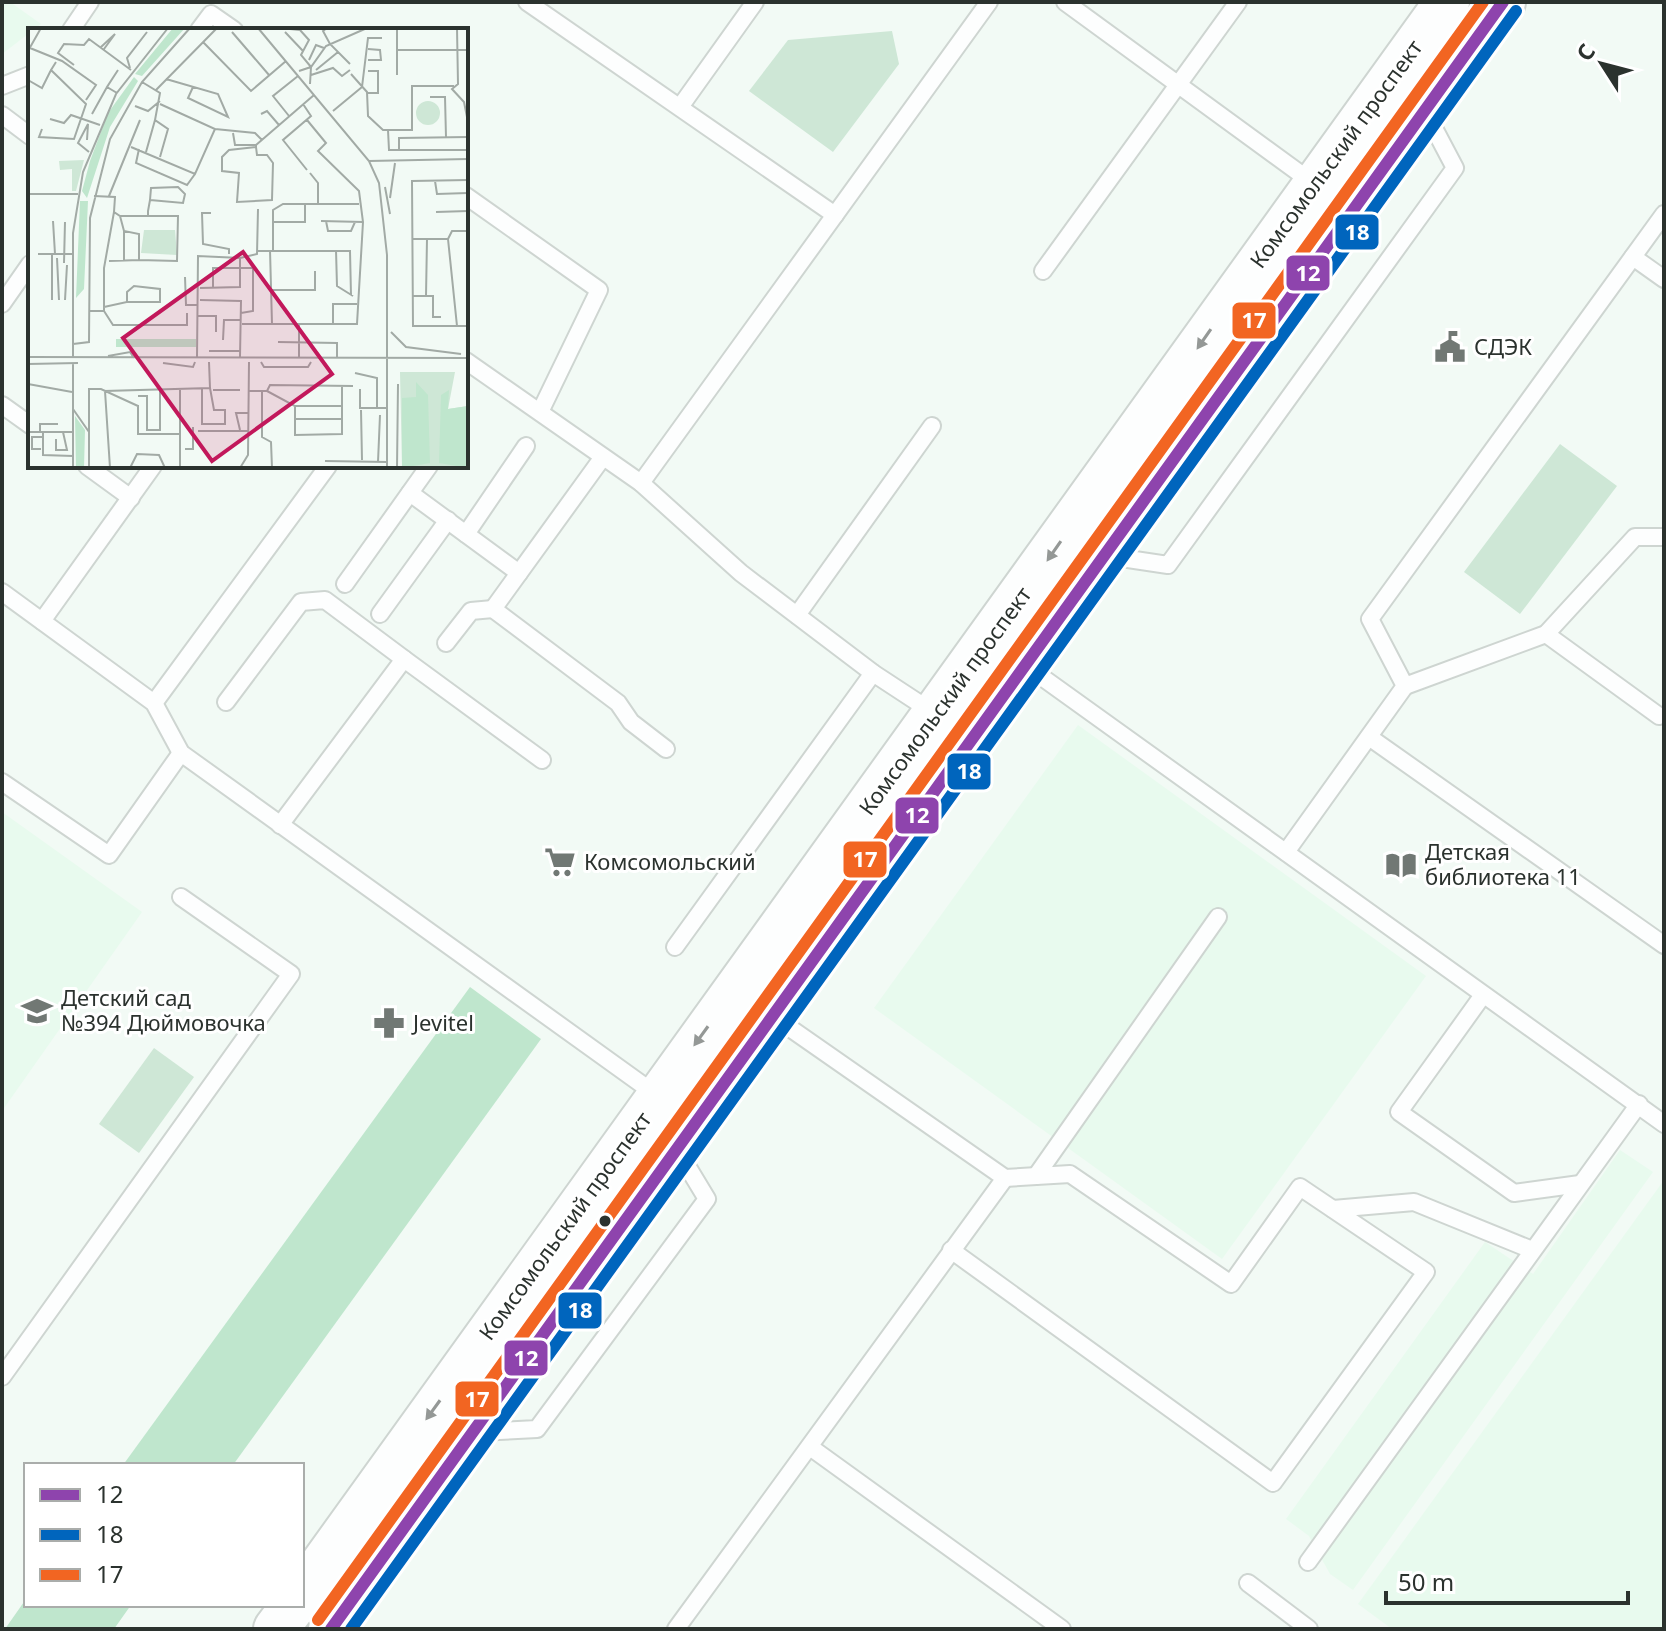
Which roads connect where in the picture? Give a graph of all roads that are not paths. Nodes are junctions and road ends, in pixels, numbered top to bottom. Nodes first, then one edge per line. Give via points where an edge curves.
1 (90, 2) edge
2 (527, 2) edge
3 (755, 2) edge
4 (989, 2) edge
5 (1065, 2) edge
6 (1238, 2) edge
7 (1447, 2) edge
8 (1503, 2) edge
9 (72, 28) edge
10 (200, 28) edge
11 (231, 28) edge
12 (28, 76) edge
13 (1178, 84) junction
14 (2, 86) edge
15 (680, 107) junction
16 (1425, 110) junction
17 (2, 115) edge
18 (28, 134) edge
19 (1314, 184) junction
20 (468, 197) edge
21 (1664, 214) edge
22 (835, 215) junction
23 (1633, 257) junction
24 (28, 267) edge
25 (1043, 271) dead end
26 (1664, 279) edge
27 (2, 304) edge
28 (468, 362) edge
29 (2, 405) edge
30 (540, 412) junction
31 (28, 424) edge
32 (932, 426) dead end
33 (526, 446) dead end
34 (603, 457) junction
35 (90, 468) edge
36 (152, 468) edge
37 (327, 468) edge
38 (428, 468) edge
39 (641, 483) junction
40 (410, 493) junction
41 (131, 498) junction
42 (448, 520) junction
43 (466, 534) junction
44 (1664, 537) edge
45 (1102, 555) junction
46 (519, 573) junction
47 (345, 584) dead end
48 (2, 592) edge
49 (493, 609) junction
50 (380, 614) dead end
51 (797, 615) junction
52 (42, 621) junction
53 (1546, 634) junction
54 (446, 643) dead end
55 (404, 659) junction
56 (1024, 664) junction
57 (873, 673) junction
58 (1405, 686) junction
59 (226, 702) dead end
60 (154, 703) junction
61 (935, 714) junction
62 (1659, 716) dead end
63 (1369, 737) junction
64 (971, 739) junction
65 (666, 749) dead end
66 (181, 753) junction
67 (542, 760) dead end
68 (2, 782) edge
69 (280, 825) junction
70 (1286, 852) junction
71 (824, 867) junction
72 (181, 897) dead end
73 (1218, 917) dead end
74 (1664, 945) edge
75 (675, 947) dead end
76 (1483, 995) junction
77 (772, 1016) junction
78 (658, 1096) junction
79 (1639, 1104) junction
80 (1664, 1124) edge
81 (677, 1149) junction
82 (1036, 1176) junction
83 (1005, 1178) junction
84 (1580, 1184) junction
85 (1333, 1209) junction
86 (614, 1236) junction
87 (951, 1250) junction
88 (1532, 1250) junction
89 (2, 1377) edge
90 (473, 1433) junction
91 (810, 1447) junction
92 (1308, 1562) dead end
93 (1248, 1583) dead end
94 (304, 1590) edge
95 (292, 1607) edge
96 (679, 1628) edge
97 (276, 1629) edge
98 (331, 1629) edge
99 (1062, 1629) edge
100 (1309, 1629) edge

1 - 9 lane
2 - 15 lane
3 - 15 lane
4 - 22 lane
5 - 13 lane
6 - 13 lane
7 - 19 main road, Комсомольский проспект
8 - 16 main road, Комсомольский проспект
10 - 11 lane via 211,14
12 - 14 lane
13 - 19 lane
13 - 25 lane
15 - 22 lane
16 - 45 main road, Комсомольский проспект
16 - 45 lane via 1455,168 1168,565
17 - 18 lane
19 -> 61 main road, Комсомольский проспект
20 - 30 lane via 599,290
21 - 23 lane
22 - 39 lane
23 - 26 lane
23 - 58 lane via 1370,619
24 - 27 lane
28 - 30 lane
29 - 31 lane
30 - 34 lane
32 - 51 lane
33 - 43 lane
34 - 39 lane
34 - 46 lane
35 - 41 lane
36 - 41 lane
37 - 60 lane
38 - 40 lane
39 - 51 lane via 741,573
40 - 42 lane
40 - 47 lane
41 - 52 lane
42 - 43 lane
42 - 50 lane
43 - 46 lane
44 - 53 lane via 1635,537
45 - 56 main road, Комсомольский проспект
46 - 49 lane
48 - 52 lane
49 - 54 lane via 471,611
49 - 65 lane via 618,703 631,722
51 - 57 lane
52 - 60 lane
53 - 58 lane
53 - 62 lane
55 - 59 lane via 325,600 301,602
55 - 67 lane
55 - 69 lane
56 - 64 main road, Комсомольский проспект
56 - 70 lane
57 - 61 lane
57 - 75 lane
58 - 63 lane
60 - 66 lane
61 - 64 main road
61 - 71 main road, Комсомольский проспект
63 - 70 lane
63 - 74 lane
64 - 77 main road, Комсомольский проспект
66 - 68 lane via 109,855
66 - 69 lane
69 - 78 lane
70 - 76 lane
71 - 77 main road via 816,901 740,1008 742,1020 752,1026
71 -> 78 main road, Комсомольский проспект
72 - 89 lane via 291,974
73 - 82 lane
76 - 79 lane
76 - 84 lane via 1399,1112 1514,1193
77 - 81 main road, Комсомольский проспект
77 - 83 lane
78 - 86 main road via 679,1086 692,1098 686,1115 633,1188
78 -> 94 main road, Комсомольский проспект
79 - 80 lane
79 - 84 lane
81 - 86 main road, Комсомольский проспект
81 - 90 lane via 707,1199 537,1429
82 - 83 lane
82 - 85 lane via 1070,1174 1231,1284 1300,1187
83 - 87 lane
84 - 88 lane
85 - 87 lane via 1426,1272 1273,1483
85 - 88 lane via 1414,1202
86 - 90 main road, Комсомольский проспект
87 - 91 lane
88 - 92 lane
90 - 98 main road, Комсомольский проспект
91 - 96 lane
91 - 99 lane
93 - 100 lane
95 - 97 main road

